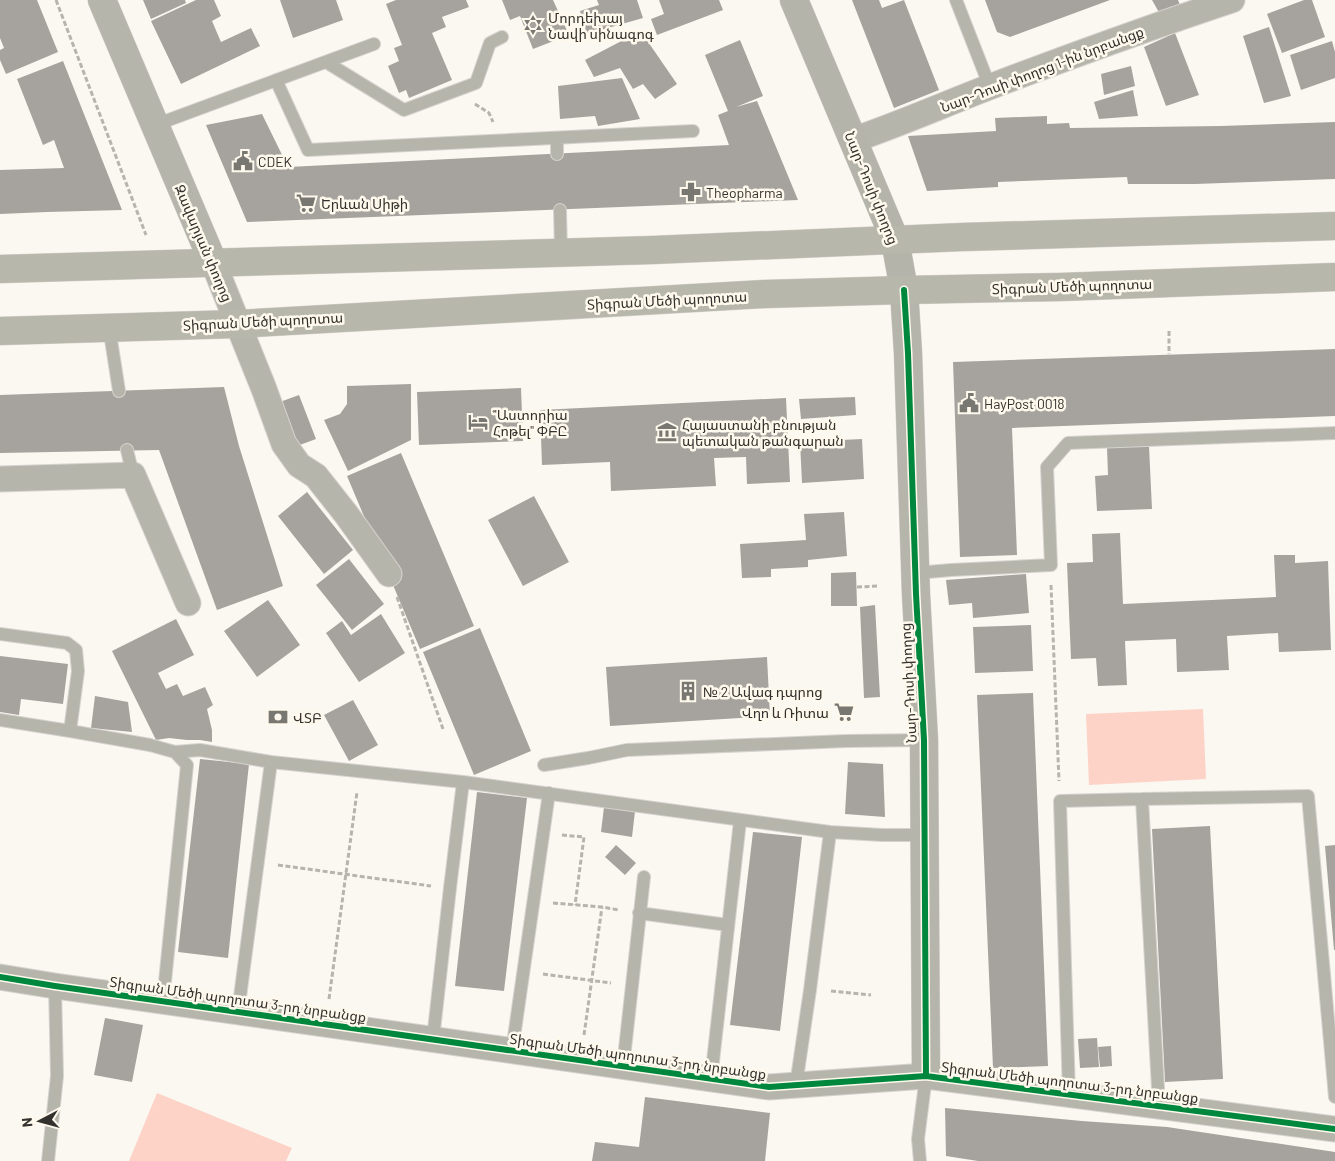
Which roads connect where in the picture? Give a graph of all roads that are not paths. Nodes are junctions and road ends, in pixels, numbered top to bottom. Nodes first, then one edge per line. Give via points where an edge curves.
1 (102, 0) edge
2 (794, 0) edge
3 (956, 0) edge
4 (1232, 0) edge
5 (502, 37) dead end
6 (374, 44) dead end
7 (326, 62) junction
8 (276, 80) junction
9 (990, 87) junction
10 (155, 125) junction
11 (693, 131) dead end
12 (556, 138) junction
13 (853, 140) junction
14 (557, 154) dead end
15 (560, 210) dead end
16 (1335, 226) edge
17 (894, 240) junction
18 (561, 252) junction
19 (213, 262) junction
20 (0, 269) edge
21 (1335, 277) edge
22 (904, 290) junction
23 (237, 324) junction
24 (109, 327) junction
25 (0, 331) edge
26 (119, 391) dead end
27 (1335, 433) edge
28 (127, 450) dead end
29 (133, 476) junction
30 (0, 479) edge
31 (389, 574) road end
32 (916, 574) junction
33 (188, 603) dead end
34 (0, 634) edge
35 (0, 720) edge
36 (70, 731) junction
37 (924, 740) junction
38 (175, 752) junction
39 (271, 762) junction
40 (544, 765) dead end
41 (463, 782) junction
42 (548, 793) junction
43 (1142, 798) junction
44 (740, 820) junction
45 (830, 832) junction
46 (924, 835) junction
47 (644, 877) dead end
48 (640, 913) junction
49 (728, 925) junction
50 (0, 977) edge
51 (55, 986) junction
52 (163, 1001) junction
53 (238, 1012) junction
54 (433, 1040) junction
55 (512, 1051) junction
56 (623, 1067) junction
57 (926, 1076) junction
58 (711, 1079) junction
59 (796, 1085) junction
60 (1069, 1094) junction
61 (1335, 1098) edge
62 (1159, 1106) junction
63 (1335, 1128) edge
64 (48, 1161) edge
65 (920, 1161) edge

1 - 10 street, Զավարյան փողոց
2 - 13 main road, Նար-Դոսի փողոց
3 - 9 lane
4 - 9 street, Նար-Դոսի փողոց 1-ին նրբանցք
5 - 7 lane via 490,43 476,83 404,110
6 - 7 lane
7 - 8 lane
8 - 10 lane
8 - 12 lane via 308,150
9 - 13 street, Նար-Դոսի փողոց 1-ին նրբանցք
10 - 19 street, Զավարյան փողոց
11 - 12 lane
12 - 14 lane
13 - 17 main road, Նար-Դոսի փողոց
15 - 18 lane
16 - 17 main road
17 - 18 main road
17 - 22 main road, Նար-Դոսի փողոց
18 - 19 main road
19 - 20 main road
19 - 23 street, Զավարյան փողոց
21 - 22 main road, Տիգրան Մեծի պողոտա
22 - 23 main road, Տիգրան Մեծի պողոտա via 745,295
22 - 32 street, Նար-Դոսի փողոց
23 - 24 main road, Տիգրան Մեծի պողոտա
23 - 31 street, Զավարյան փողոց via 284,444 300,465 316,476
24 - 25 main road, Տիգրան Մեծի պողոտա
24 - 26 lane
27 - 32 lane via 1068,443 1047,467 1050,565
28 - 29 lane
29 - 30 street
29 - 33 street
32 - 37 street, Նար-Դոսի փողոց
34 - 36 lane via 67,643 76,650 78,671
35 - 36 lane
36 - 38 lane
37 - 40 lane via 627,750
37 - 46 street, Նար-Դոսի փողոց
38 - 39 lane via 200,750
38 - 52 lane via 187,765
39 - 41 lane
39 - 53 lane
41 - 42 lane
41 - 54 lane
42 - 44 lane
42 - 55 lane
43 - 60 lane via 1060,802
43 - 61 lane via 1308,796
43 - 62 lane
44 - 45 lane
44 - 49 lane
45 - 46 lane
45 - 59 lane
46 - 57 street, Նար-Դոսի փողոց
47 - 48 lane
48 - 49 lane
48 - 56 lane
49 - 58 lane
50 - 51 street, Տիգրան Մեծի պողոտա 3-րդ նրբանցք
51 - 52 street, Տիգրան Մեծի պողոտա 3-րդ նրբանցք
51 - 64 lane via 57,1076
52 - 53 street, Տիգրան Մեծի պողոտա 3-րդ նրբանցք
53 - 54 street, Տիգրան Մեծի պողոտա 3-րդ նրբանցք
54 - 55 street, Տիգրան Մեծի պողոտա 3-րդ նրբանցք
55 - 56 street, Տիգրան Մեծի պողոտա 3-րդ նրբանցք
56 - 58 street, Տիգրան Մեծի պողոտա 3-րդ նրբանցք
57 - 59 street, Տիգրան Մեծի պողոտա 3-րդ նրբանցք
57 - 60 street, Տիգրան Մեծի պողոտա 3-րդ նրբանցք
57 - 65 lane via 918,1139
58 - 59 street, Տիգրան Մեծի պողոտա 3-րդ նրբանցք via 768,1087
60 - 62 street, Տիգրան Մեծի պողոտա 3-րդ նրբանցք
62 - 63 street, Տիգրան Մեծի պողոտա 3-րդ նրբանցք

